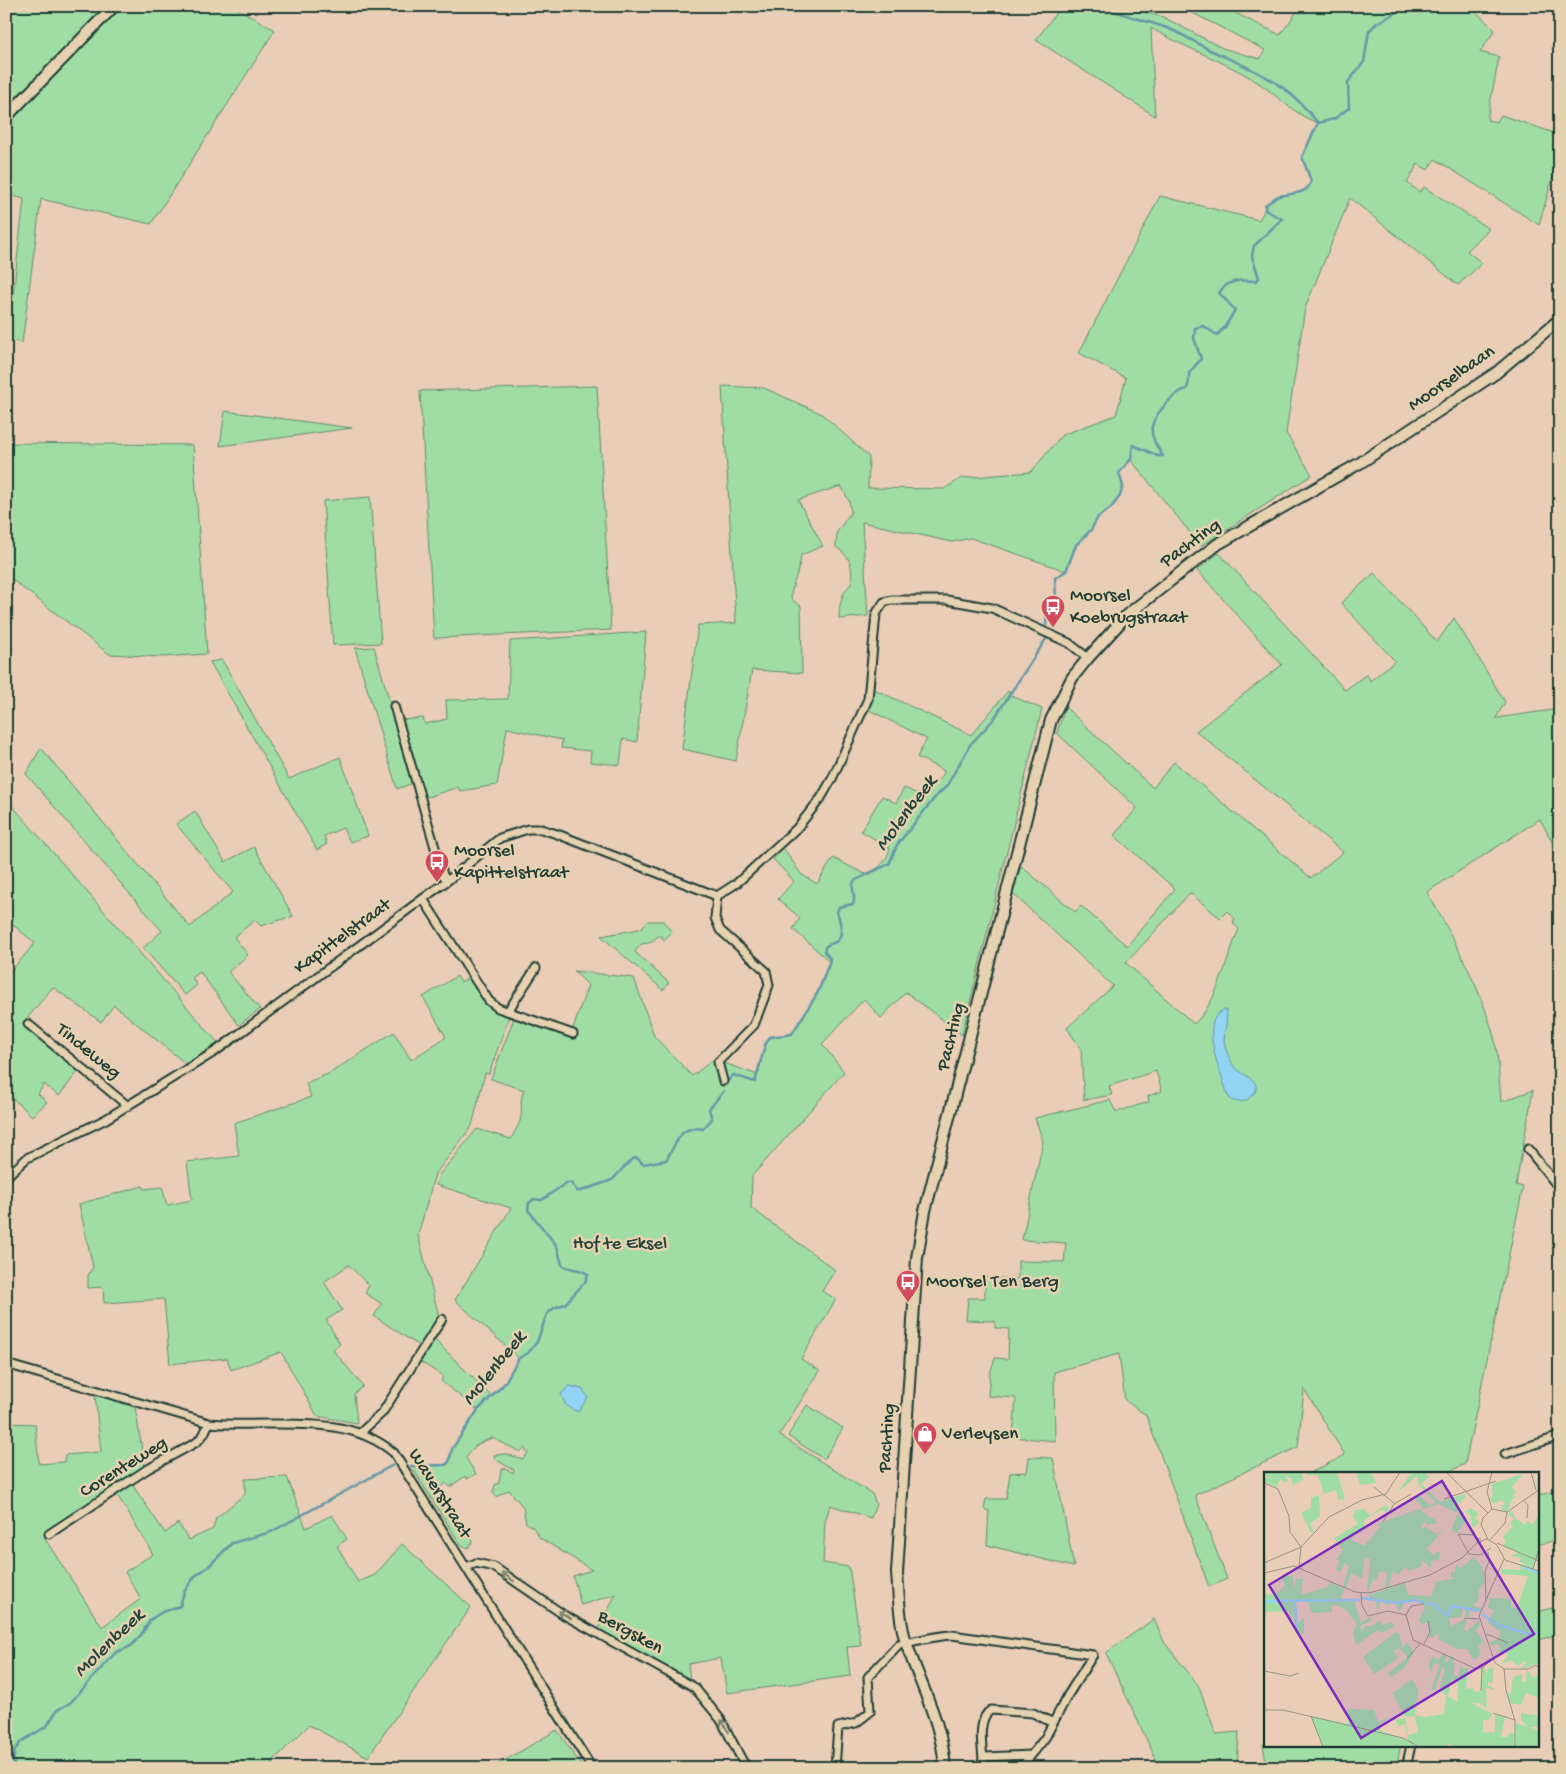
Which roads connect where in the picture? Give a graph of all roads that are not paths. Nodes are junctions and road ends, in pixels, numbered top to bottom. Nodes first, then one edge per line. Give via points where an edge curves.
1 (114, 6) edge
2 (6, 117) edge
3 (1560, 319) edge
4 (1360, 463) joint
5 (1088, 658) junction
6 (394, 706) dead end
7 (447, 881) junction
8 (717, 896) junction
9 (423, 899) junction
10 (536, 968) dead end
11 (508, 1011) junction
12 (28, 1024) dead end
13 (573, 1034) dead end
14 (723, 1081) dead end
15 (128, 1106) junction
16 (1528, 1149) dead end
17 (6, 1177) edge
18 (1560, 1188) edge
19 (442, 1319) dead end
20 (6, 1364) edge
21 (209, 1423) junction
22 (360, 1433) junction
23 (1560, 1436) edge
24 (1505, 1454) dead end
25 (49, 1534) dead end
26 (466, 1567) junction
27 (906, 1643) junction
28 (1053, 1723) junction
29 (1411, 1746) edge
30 (1031, 1755) junction
31 (983, 1759) junction
32 (592, 1768) edge
33 (749, 1768) edge
34 (834, 1768) edge
35 (945, 1768) edge
36 (982, 1768) edge
37 (1021, 1768) edge
38 (1406, 1768) edge

1 - 2 main road
3 - 4 main road, Moorselbaan via 1496,373
4 - 5 main road, Pachting via 1218,544 1127,615
5 - 8 street via 1069,643 992,608 947,600 884,602 876,614 868,699 832,779 797,828 737,883
5 - 27 main road, Pachting via 1067,687 1051,720 920,1239 897,1573 900,1620
6 - 7 street
7 - 8 street, Kapittelstraat via 500,838 515,832 541,829
7 - 9 street, Kapittelstraat
8 - 14 street via 715,918 720,930 766,971 769,978 754,1025 718,1062
9 - 11 street via 490,1001
9 - 15 street, Kapittelstraat via 224,1046
10 - 11 street
11 - 13 street
12 - 15 street, Tindeweg
15 - 17 street, Kapittelstraat via 27,1158
16 - 18 street
19 - 22 street via 382,1413
20 - 21 street, Waverstraat
21 - 22 street, Waverstraat via 317,1425
21 - 25 street, Corenteweg via 197,1442 146,1470
22 - 26 street, Waverstraat via 380,1441 394,1453
23 - 24 street
26 - 32 street, Waverstraat
33 -> 26 street, Bergsken via 721,1720 694,1687 564,1615 488,1565 476,1563
27 - 28 street via 952,1635 1094,1655
27 - 34 street via 892,1649 868,1677 870,1712 856,1723 838,1727
27 - 35 main road, Pachting via 936,1717
28 - 30 street
28 - 31 street via 1033,1713 986,1712
29 - 38 street
30 - 31 street
30 - 37 street
31 - 36 street

